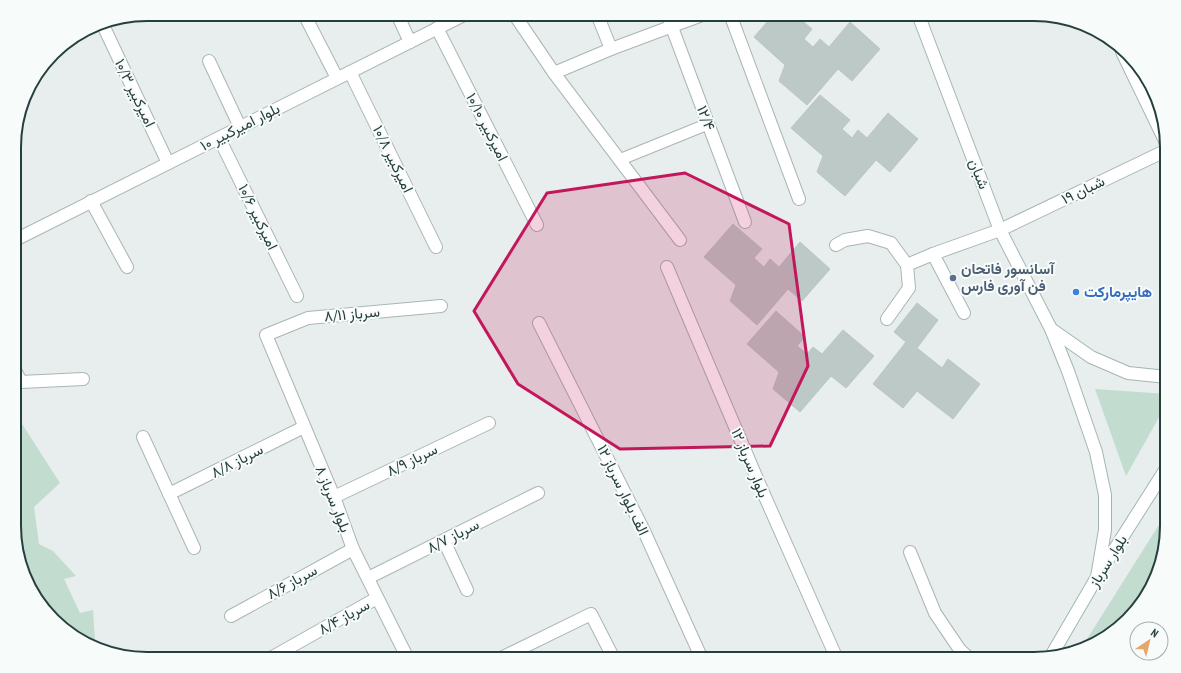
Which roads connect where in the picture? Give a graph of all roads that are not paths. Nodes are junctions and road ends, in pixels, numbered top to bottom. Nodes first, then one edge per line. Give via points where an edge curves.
1 (308, 21) edge
2 (400, 21) edge
3 (452, 21) edge
4 (519, 21) edge
5 (601, 21) edge
6 (670, 21) edge
7 (686, 21) edge
8 (733, 21) edge
9 (921, 21) edge
10 (672, 26) junction
11 (437, 28) junction
12 (105, 29) edge
13 (410, 42) junction
14 (611, 49) junction
15 (209, 61) dead end
16 (1127, 62) edge
17 (350, 72) junction
18 (554, 73) junction
19 (337, 78) junction
20 (708, 124) junction
21 (240, 127) junction
22 (1159, 128) edge
23 (219, 138) junction
24 (1160, 153) edge
25 (619, 160) junction
26 (168, 163) junction
27 (799, 199) dead end
28 (91, 202) junction
29 (745, 222) dead end
30 (537, 225) dead end
31 (1000, 230) junction
32 (21, 237) edge
33 (680, 240) dead end
34 (836, 245) dead end
35 (436, 247) dead end
36 (933, 254) junction
37 (907, 265) junction
38 (127, 267) dead end
39 (667, 267) dead end
40 (297, 296) dead end
41 (441, 306) dead end
42 (964, 313) dead end
43 (887, 319) dead end
44 (539, 323) dead end
45 (1051, 329) junction
46 (266, 335) joint
47 (1160, 376) edge
48 (83, 379) dead end
49 (21, 382) edge
50 (489, 423) dead end
51 (304, 427) junction
52 (143, 437) dead end
53 (1160, 478) edge
54 (538, 493) dead end
55 (169, 494) junction
56 (334, 497) junction
57 (444, 541) junction
58 (194, 548) dead end
59 (353, 549) junction
60 (910, 552) dead end
61 (1097, 577) junction
62 (368, 578) junction
63 (467, 590) dead end
64 (378, 598) junction
65 (232, 616) dead end
66 (1054, 650) edge
67 (282, 652) edge
68 (405, 652) edge
69 (513, 652) edge
70 (610, 652) edge
71 (699, 652) edge
72 (834, 652) edge
73 (962, 652) edge

1 - 19 street
2 - 13 street
3 - 11 street, ۱۰ بلوار امیرکبیر
4 - 18 street
5 - 14 street
6 - 10 street, ۱۲/۴
7 - 10 street
8 - 27 street
9 - 31 street, شبان
10 - 14 street
10 - 20 street, ۱۲/۴
11 - 13 street, ۱۰ بلوار امیرکبیر
11 - 30 street, ۱۰/۱۰ امیرکبیر
12 - 26 street, ۱۰/۳ امیرکبیر
13 - 17 street, ۱۰ بلوار امیرکبیر
14 - 18 street
15 - 21 street
16 - 22 street
17 - 19 street, ۱۰ بلوار امیرکبیر
17 - 35 street, ۱۰/۸ امیرکبیر
18 - 25 street
19 - 21 street, ۱۰ بلوار امیرکبیر
20 - 25 lane
20 - 29 street, ۱۲/۴
21 - 23 street, ۱۰ بلوار امیرکبیر
23 - 26 street, ۱۰ بلوار امیرکبیر
23 - 40 street, ۱۰/۶ امیرکبیر
24 - 31 street, ۱۹ شبان
25 - 33 street
26 - 28 street, ۱۰ بلوار امیرکبیر
28 - 32 street, ۱۰ بلوار امیرکبیر
28 - 38 street
31 - 36 street, ۱۹ شبان
31 - 45 street, شبان
34 - 37 street via 845,240 868,236 891,243
36 - 37 street, ۱۹ شبان
36 - 42 street
37 - 43 street via 909,288
39 - 72 street, ۱۲ بلوار سرباز via 758,482
41 - 46 street, ۸/۱۱ سرباز via 308,318
44 - 71 street, ۱۲ الف بلوار سرباز via 644,530
45 - 47 street via 1091,357 1128,373
45 - 61 street, شبان via 1096,452 1105,495 1105,530
46 - 51 street, ۸ بلوار سرباز
48 - 49 street
50 - 56 street, ۸/۹ سرباز
51 - 55 street, ۸/۸ سرباز
51 - 56 street, ۸ بلوار سرباز
52 - 55 street
53 - 61 street, بلوار سرباز
54 - 57 street, ۸/۷ سرباز
55 - 58 street
56 - 59 street, ۸ بلوار سرباز
57 - 62 street, ۸/۷ سرباز
57 - 63 street
59 - 62 street, ۸ بلوار سرباز
59 - 65 street, ۸/۶ سرباز
60 - 73 street via 935,613
61 - 66 street, بلوار سرباز
62 - 64 street, ۸ بلوار سرباز
64 - 67 street, ۸/۴ سرباز
64 - 68 street, ۸ بلوار سرباز
69 - 70 street via 591,614

